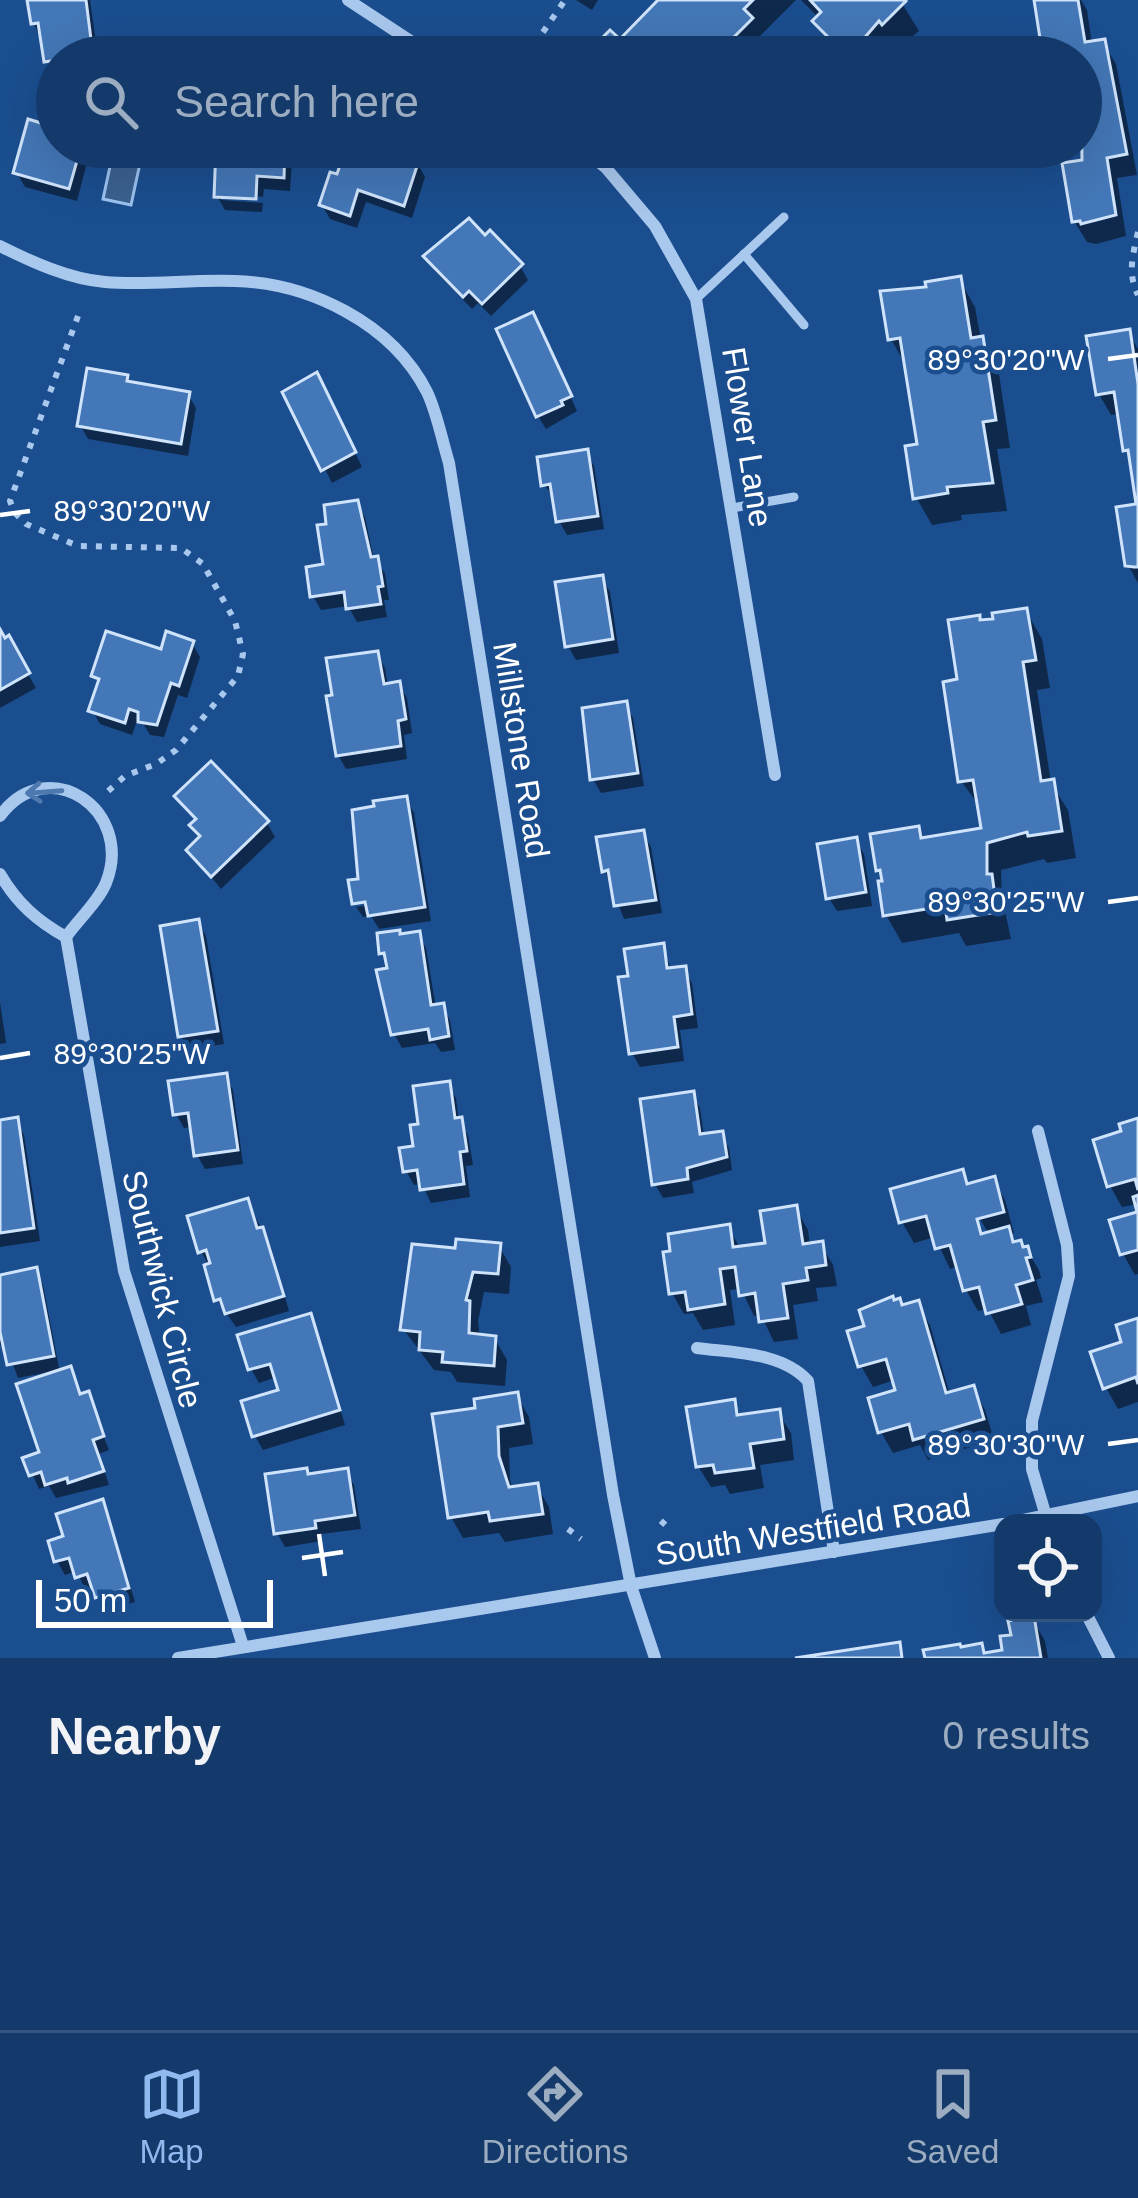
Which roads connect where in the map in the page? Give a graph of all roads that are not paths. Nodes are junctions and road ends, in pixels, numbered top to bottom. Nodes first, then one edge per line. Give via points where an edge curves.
1 (348, 0) edge
2 (403, 36) edge
3 (606, 168) edge
4 (784, 217) dead end
5 (0, 246) edge
6 (744, 254) junction
7 (696, 298) junction
8 (804, 325) dead end
9 (794, 497) dead end
10 (732, 508) junction
11 (775, 775) dead end
12 (0, 816) edge
13 (0, 874) edge
14 (66, 937) junction
15 (1038, 1131) dead end
16 (697, 1348) dead end
17 (1138, 1496) edge
18 (1045, 1514) edge
19 (1070, 1514) edge
20 (994, 1526) edge
21 (834, 1552) junction
22 (631, 1586) junction
23 (1091, 1622) edge
24 (243, 1646) junction
25 (178, 1658) edge
26 (656, 1658) edge
27 (1109, 1658) edge

1 - 2 street
3 - 7 street, Flower Lane via 656,226
4 - 6 lane
5 - 22 street, Millstone Road via 100,282 237,280 340,306 403,358 427,392 449,463
6 - 7 lane
6 - 8 lane
7 - 10 street, Flower Lane
9 - 10 lane
10 - 11 street, Flower Lane
14 -> 12 street via 105,884 109,836 95,807 44,788 22,794
13 - 14 street via 14,898
14 - 24 street, Southwick Circle via 124,1271
15 - 18 street via 1069,1276 1032,1420 1032,1469
16 - 21 street via 795,1366 808,1381
17 - 19 street, South Westfield Road
20 - 21 street, South Westfield Road
21 - 22 street, South Westfield Road
22 - 24 street, South Westfield Road
22 - 26 street, Millstone Road
23 - 27 street
24 - 25 street, South Westfield Road

